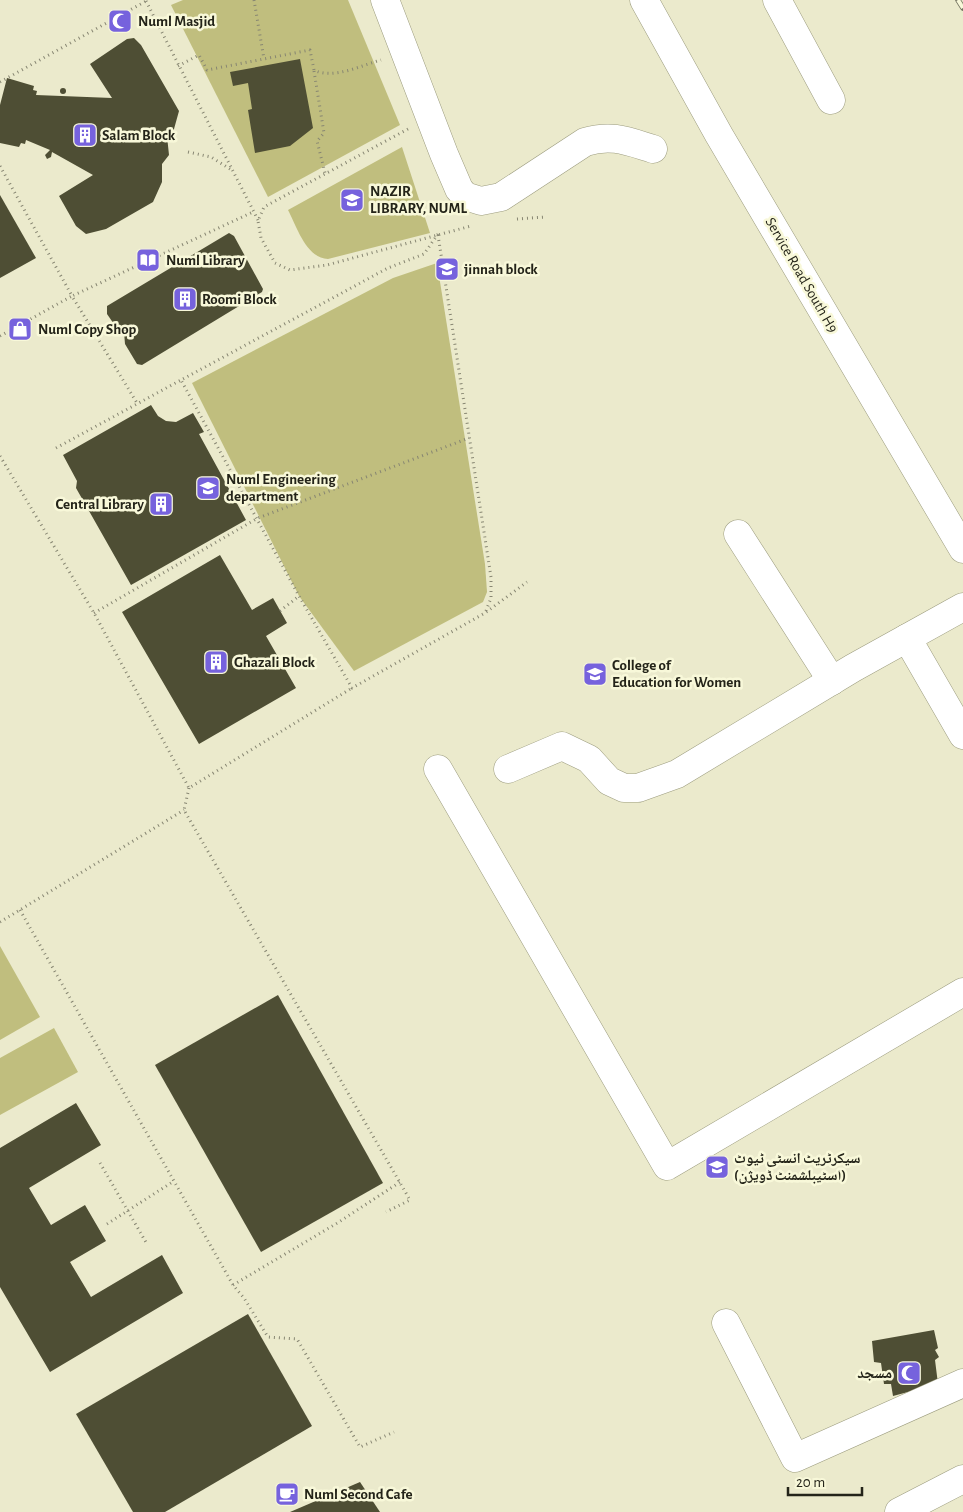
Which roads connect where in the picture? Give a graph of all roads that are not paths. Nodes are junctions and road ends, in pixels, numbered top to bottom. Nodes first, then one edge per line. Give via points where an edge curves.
1 (386, 0) edge
2 (644, 0) edge
3 (777, 0) edge
4 (831, 100) dead end
5 (653, 149) dead end
6 (738, 534) dead end
7 (963, 549) edge
8 (963, 607) edge
9 (907, 638) junction
10 (832, 681) junction
11 (963, 735) edge
12 (438, 769) dead end
13 (508, 769) dead end
14 (963, 992) edge
15 (726, 1323) dead end
16 (963, 1383) edge
17 (963, 1479) edge
18 (899, 1512) edge

1 - 5 street via 459,189 465,196 481,201 491,200 512,191 585,142 607,137
2 - 7 street, Service Road South H9 via 724,144
3 - 4 street
6 - 10 street
8 - 9 street
9 - 10 street
9 - 11 street
10 - 13 street via 677,774 638,788 624,788 609,781 589,759 562,746
12 - 14 street via 666,1166
15 - 16 street via 795,1458
17 - 18 street

